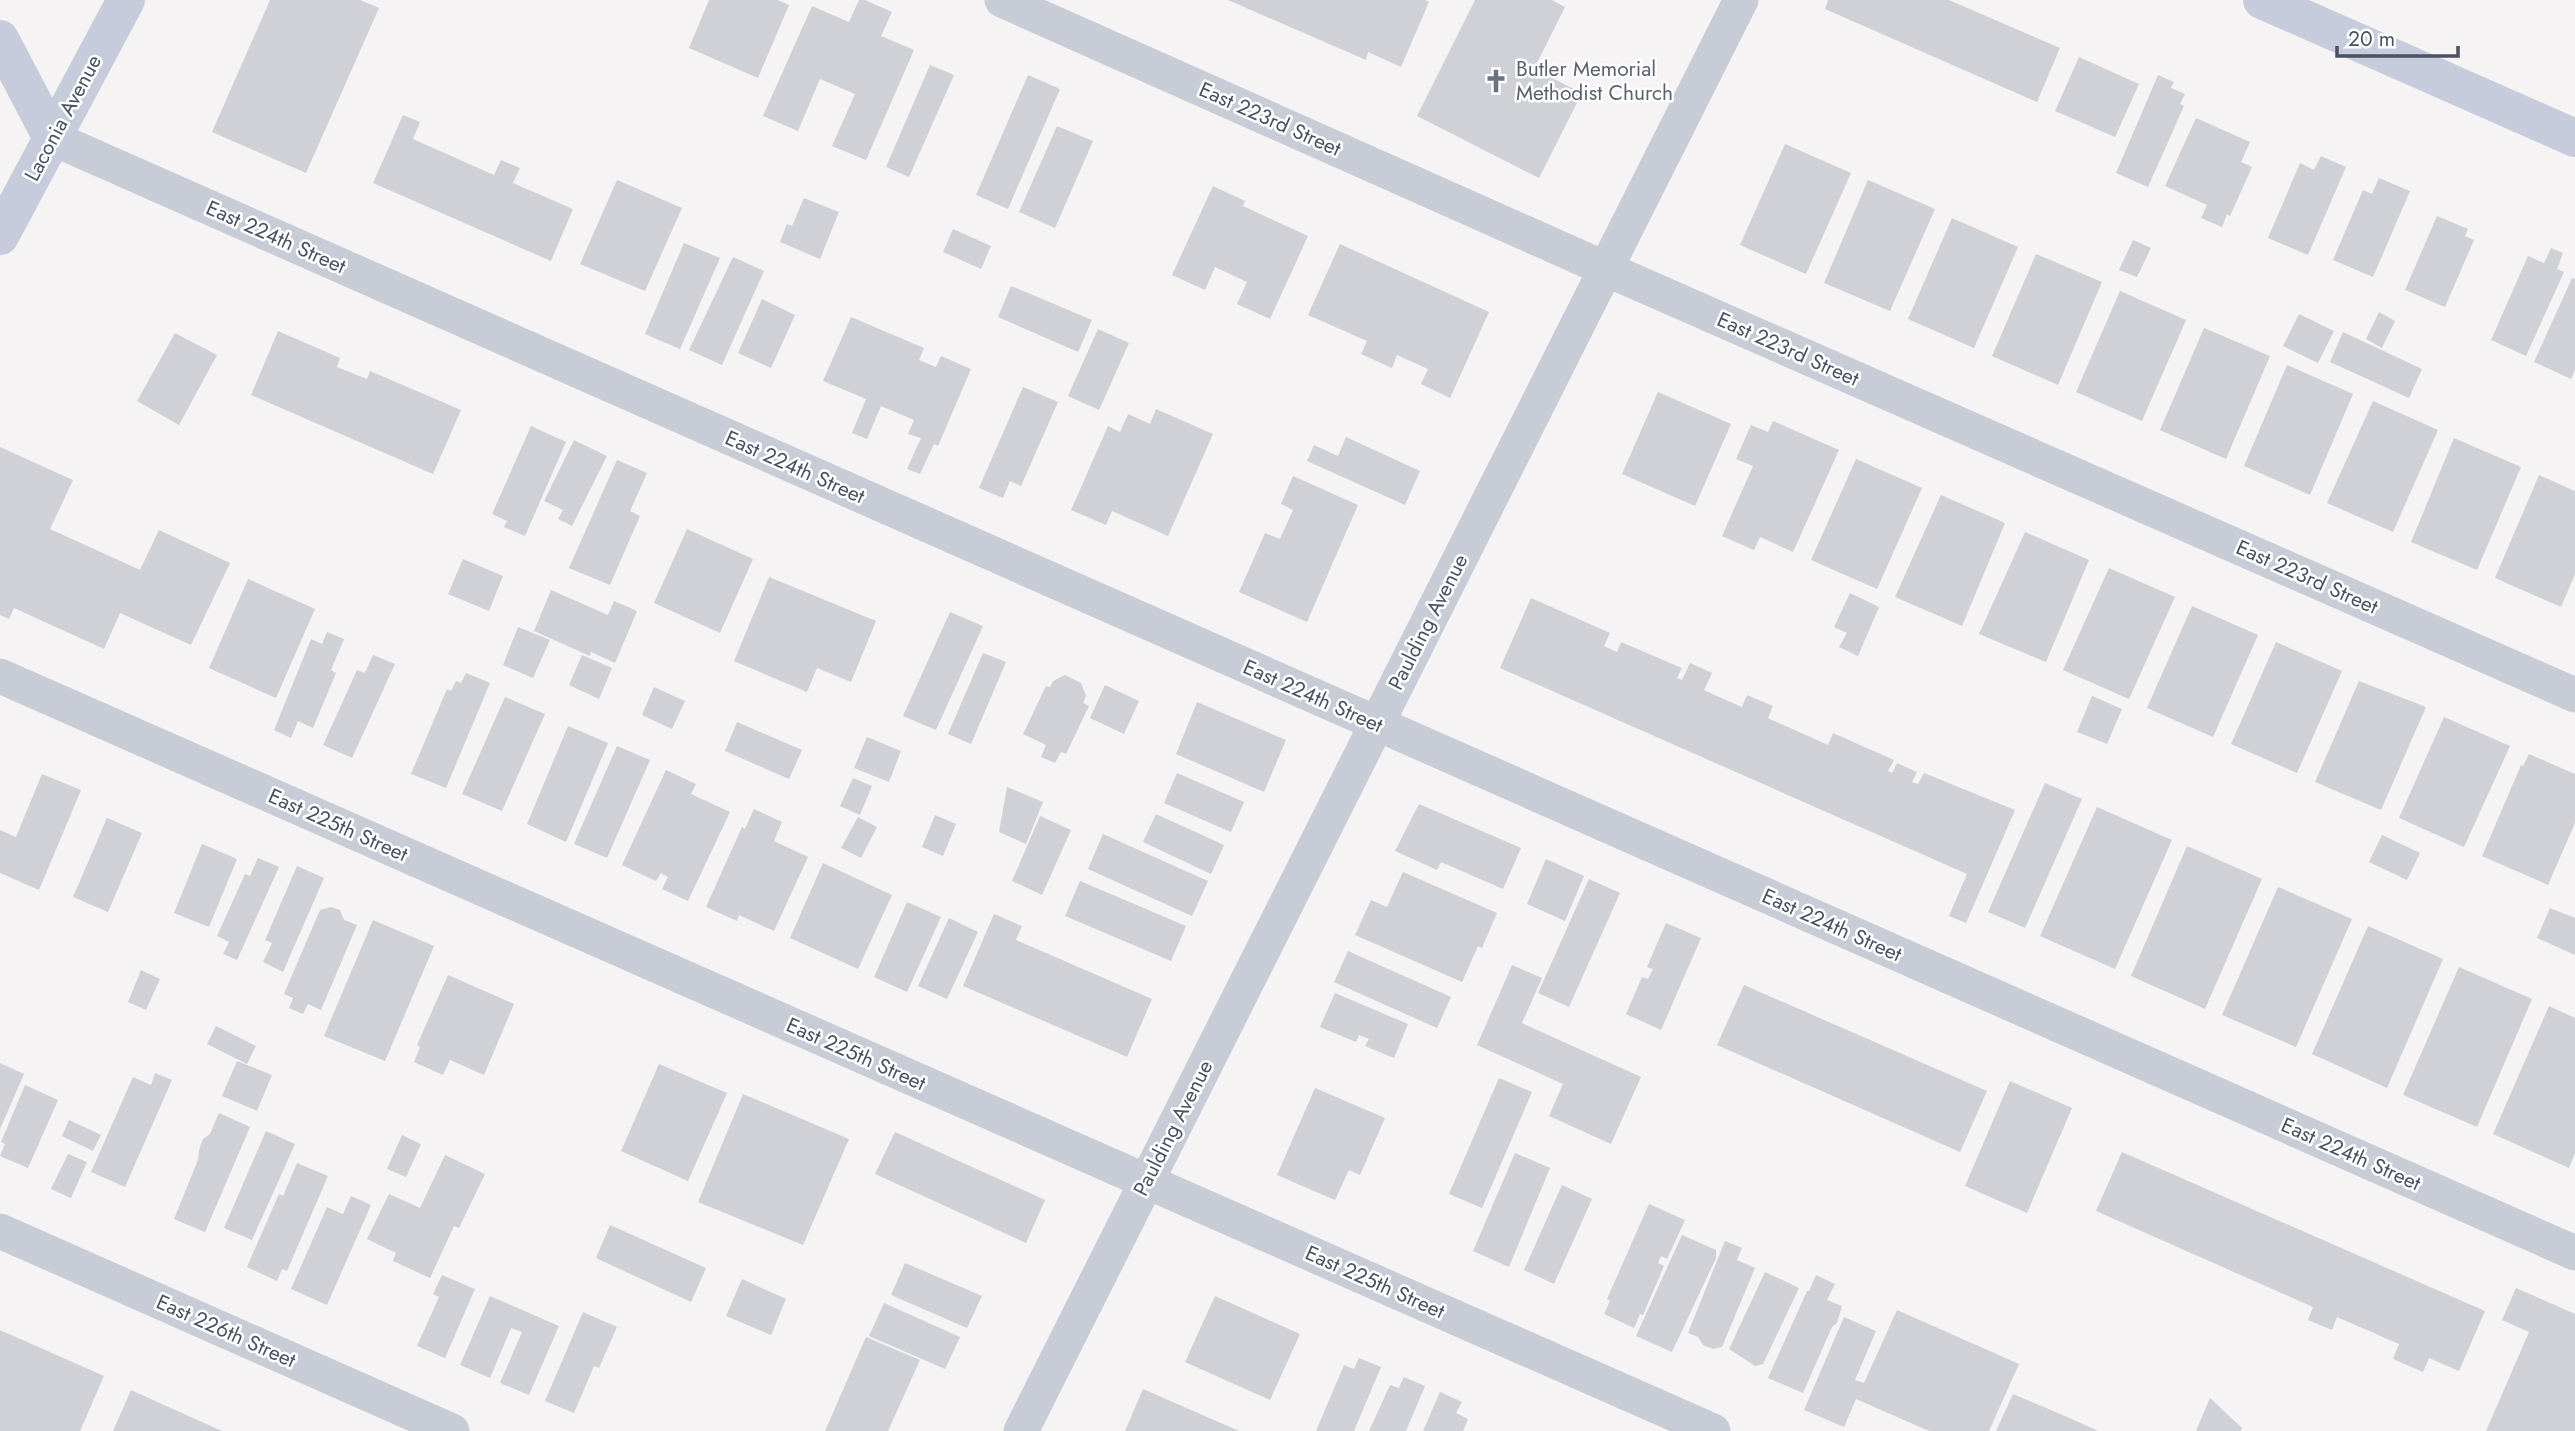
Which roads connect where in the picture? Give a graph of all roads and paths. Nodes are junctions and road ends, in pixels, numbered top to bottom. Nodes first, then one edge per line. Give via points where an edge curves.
1 (126, 0) edge
2 (1002, 0) edge
3 (1741, 0) edge
4 (2262, 0) edge
5 (0, 39) edge
6 (52, 138) junction
7 (2575, 138) edge
8 (0, 236) edge
9 (1606, 269) junction
10 (0, 676) edge
11 (2575, 695) edge
12 (1377, 724) junction
13 (1146, 1182) junction
14 (0, 1231) edge
15 (2575, 1253) edge
16 (452, 1431) edge
17 (1021, 1431) edge
18 (1713, 1431) edge

1 - 6 street, Laconia Avenue
2 - 9 street, East 223rd Street
3 - 9 street, Paulding Avenue
4 - 7 street
5 - 6 street
6 - 8 street, Laconia Avenue
6 - 12 street, East 224th Street
9 - 11 street, East 223rd Street
9 - 12 street, Paulding Avenue
10 - 13 street, East 225th Street
12 - 13 street, Paulding Avenue
12 - 15 street, East 224th Street
13 - 17 street, Paulding Avenue
13 - 18 street, East 225th Street
14 - 16 street, East 226th Street

